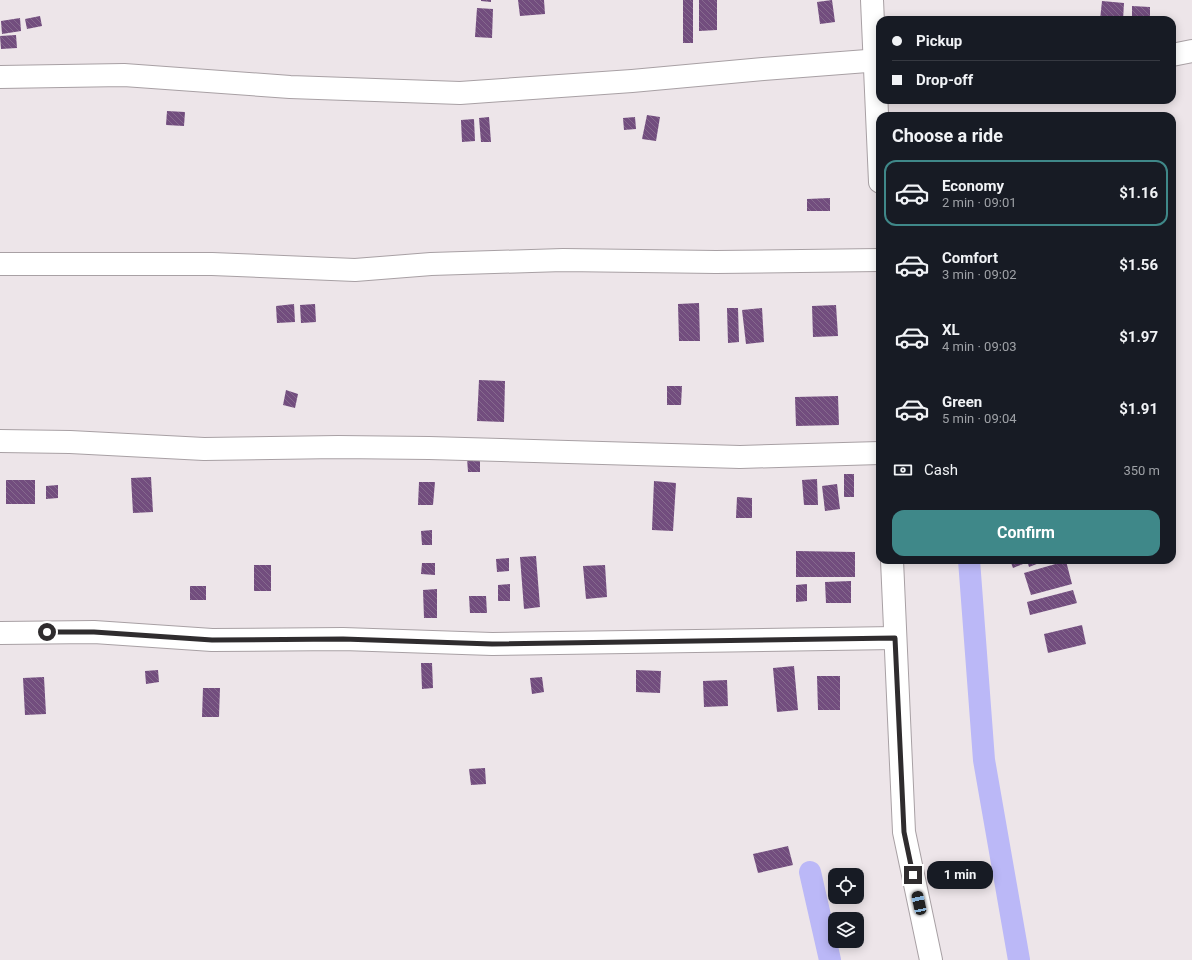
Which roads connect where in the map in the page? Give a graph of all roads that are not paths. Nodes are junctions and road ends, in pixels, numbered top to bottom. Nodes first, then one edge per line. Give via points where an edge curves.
1 (872, 0) edge
2 (876, 48) edge
3 (1192, 51) edge
4 (1176, 54) edge
5 (876, 60) edge
6 (0, 76) edge
7 (876, 260) edge
8 (0, 264) edge
9 (0, 441) edge
10 (876, 453) edge
11 (892, 564) edge
12 (0, 632) edge
13 (895, 638) junction
14 (931, 960) edge

1 - 2 street
3 - 4 street
5 - 6 street via 460,93 290,87 124,75
7 - 8 street via 563,260 431,264 355,270 212,264
9 - 10 street via 204,449 437,448 740,457
11 - 13 street
12 - 13 street via 94,632 212,640 343,639 492,644
13 - 14 street via 904,832

